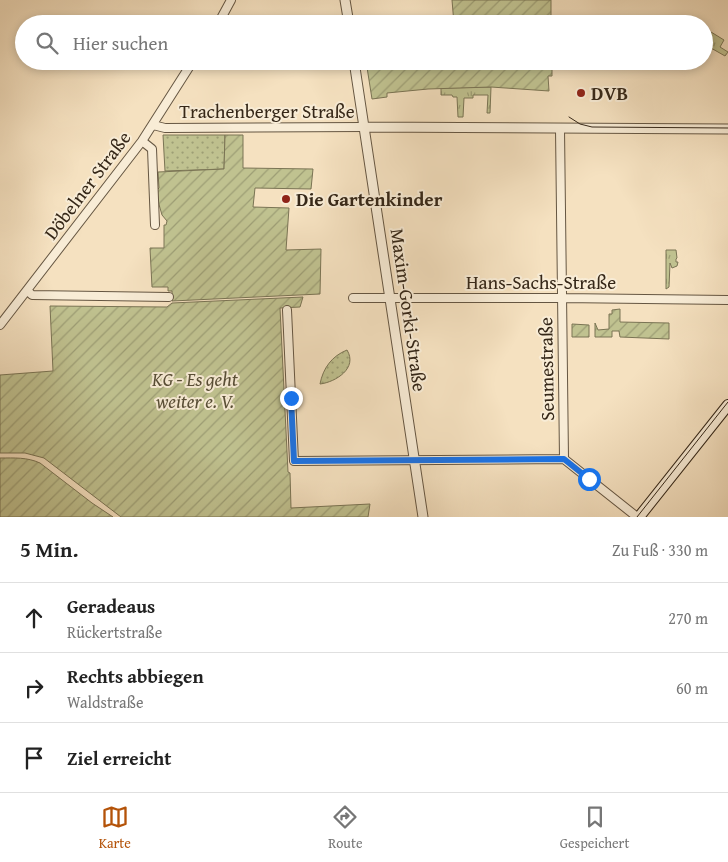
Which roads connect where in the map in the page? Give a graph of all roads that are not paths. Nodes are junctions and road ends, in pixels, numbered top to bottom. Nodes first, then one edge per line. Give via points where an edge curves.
1 (231, 0) edge
2 (345, 0) edge
3 (223, 15) edge
4 (347, 15) edge
5 (187, 70) edge
6 (356, 70) edge
7 (153, 125) junction
8 (364, 127) junction
9 (560, 129) junction
10 (728, 129) edge
11 (142, 141) junction
12 (155, 225) dead end
13 (27, 290) junction
14 (169, 297) dead end
15 (353, 298) dead end
16 (391, 298) junction
17 (562, 298) junction
18 (728, 300) edge
19 (287, 310) dead end
20 (0, 325) edge
21 (728, 405) edge
22 (564, 459) junction
23 (415, 461) junction
24 (423, 517) edge
25 (638, 517) edge

1 - 3 street
2 - 4 street
5 - 7 street, Döbelner Straße
6 - 8 street, Maxim-Gorki-Straße
7 - 8 street, Trachenberger Straße via 165,128
7 - 11 street, Döbelner Straße
8 - 9 street, Trachenberger Straße
8 - 16 street, Maxim-Gorki-Straße
9 - 10 street
9 - 17 street, Seumestraße
11 - 12 street via 152,149
11 - 13 street, Döbelner Straße
13 - 14 street via 32,296
13 - 20 street, Döbelner Straße
15 - 16 street, Hans-Sachs-Straße
16 - 17 street, Hans-Sachs-Straße
16 - 23 street, Maxim-Gorki-Straße
17 - 18 street, Hans-Sachs-Straße
17 - 22 street, Seumestraße
19 - 23 street via 294,461
21 - 25 main road
22 - 23 street
22 - 25 street
23 - 24 street, Maxim-Gorki-Straße

